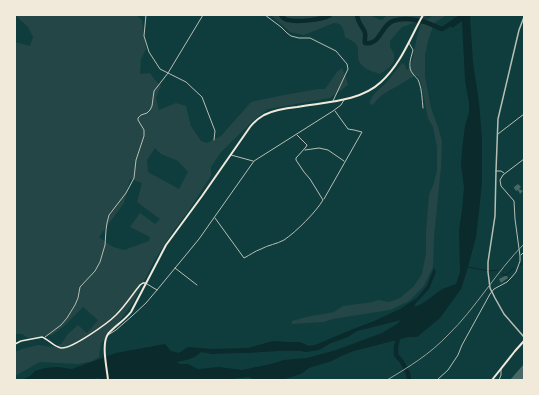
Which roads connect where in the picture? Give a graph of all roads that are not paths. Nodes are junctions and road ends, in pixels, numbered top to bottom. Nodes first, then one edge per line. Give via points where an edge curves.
1 (146, 15) edge
2 (203, 15) edge
3 (265, 15) edge
4 (423, 15) edge
5 (524, 17) edge
6 (409, 43) junction
7 (168, 73) junction
8 (344, 99) junction
9 (332, 101) junction
10 (423, 108) dead end
11 (335, 110) junction
12 (524, 114) edge
13 (297, 134) junction
14 (498, 134) junction
15 (214, 140) dead end
16 (304, 150) junction
17 (230, 155) junction
18 (524, 159) edge
19 (254, 161) junction
20 (345, 161) junction
21 (496, 171) junction
22 (504, 173) junction
23 (323, 200) junction
24 (215, 218) junction
25 (524, 252) edge
26 (520, 256) junction
27 (175, 268) junction
28 (146, 283) junction
29 (197, 285) dead end
30 (157, 290) junction
31 (107, 336) junction
32 (524, 337) edge
33 (45, 338) junction
34 (524, 341) edge
35 (15, 344) edge
36 (501, 368) junction
37 (108, 380) edge
38 (437, 380) edge
39 (492, 380) edge
40 (499, 380) edge

1 - 7 street via 144,36 149,52 160,69
2 - 7 street
3 - 9 street via 291,36 310,38 336,52 347,64 348,69
4 - 6 main road
5 - 14 street via 501,105
6 - 8 main road via 382,82 368,91
6 - 10 street via 413,50 409,66 421,89
7 - 15 street via 186,82 202,97 215,131
7 - 33 street via 154,91 150,110 138,118 144,136 136,160 134,178 109,215 100,262 80,287 78,298 67,318
8 - 9 main road
8 - 11 street
9 - 17 main road via 264,115 250,127
11 - 13 street
11 - 20 street via 348,129 362,132
12 - 14 street
13 - 16 street via 307,145
13 - 19 street
14 - 21 street
16 - 20 street via 328,150
16 - 23 street via 296,160
17 - 19 street
17 - 28 main road via 170,238
18 - 22 street
19 - 24 street
20 - 23 street
21 - 22 street
21 - 32 street via 496,216 488,278 492,294 504,314
22 - 26 street via 501,183 514,201
23 - 24 street via 292,234 244,258
24 - 27 street
25 - 26 street
26 - 38 street via 516,272 490,294 456,359
27 - 29 street
27 - 30 street
28 - 30 street
28 - 31 main road via 131,312
28 - 33 main road via 141,284 115,316 71,346 59,348
30 - 31 street via 146,303
31 - 37 main road via 105,353
33 - 35 main road via 34,338
34 - 36 main road
36 - 39 main road
36 - 40 street

